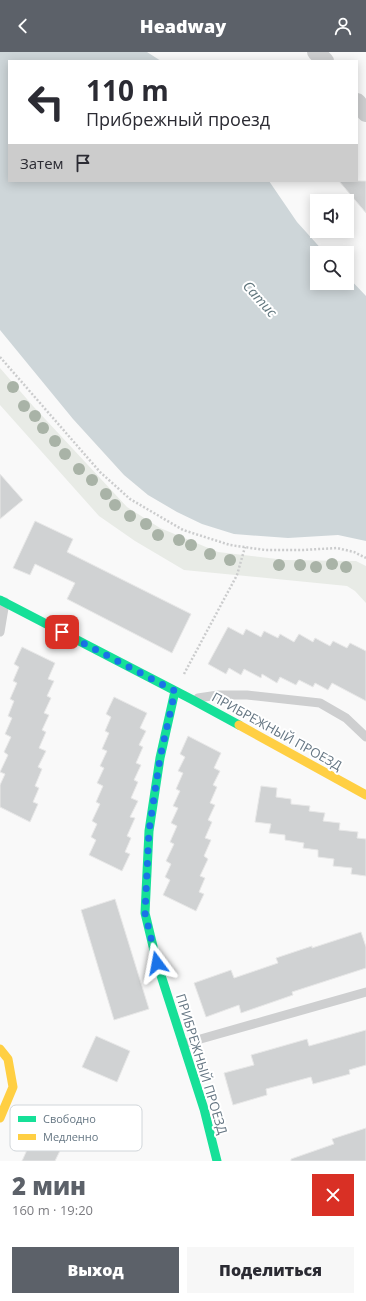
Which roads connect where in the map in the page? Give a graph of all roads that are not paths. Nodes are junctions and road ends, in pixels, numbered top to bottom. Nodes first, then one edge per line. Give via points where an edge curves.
1 (316, 52) edge
2 (324, 60) edge
3 (358, 103) edge
4 (366, 113) edge
5 (2, 601) edge
6 (0, 632) edge
7 (175, 691) junction
8 (191, 699) junction
9 (366, 737) edge
10 (366, 795) edge
11 (366, 992) edge
12 (183, 1044) junction
13 (0, 1049) edge
14 (0, 1118) edge
15 (217, 1161) edge

1 - 2 street
3 - 4 street
5 - 6 lane
5 - 7 street, ПРИБРЕЖНЫЙ ПРОЕЗД
7 - 8 street, ПРИБРЕЖНЫЙ ПРОЕЗД
7 - 12 street, ПРИБРЕЖНЫЙ ПРОЕЗД via 160,758 149,831 145,913 157,963
8 - 9 lane via 218,695 320,703 346,718
8 - 10 street, ПРИБРЕЖНЫЙ ПРОЕЗД
11 - 12 lane
12 - 15 street, ПРИБРЕЖНЫЙ ПРОЕЗД via 204,1109
13 - 14 street via 8,1059 13,1087

